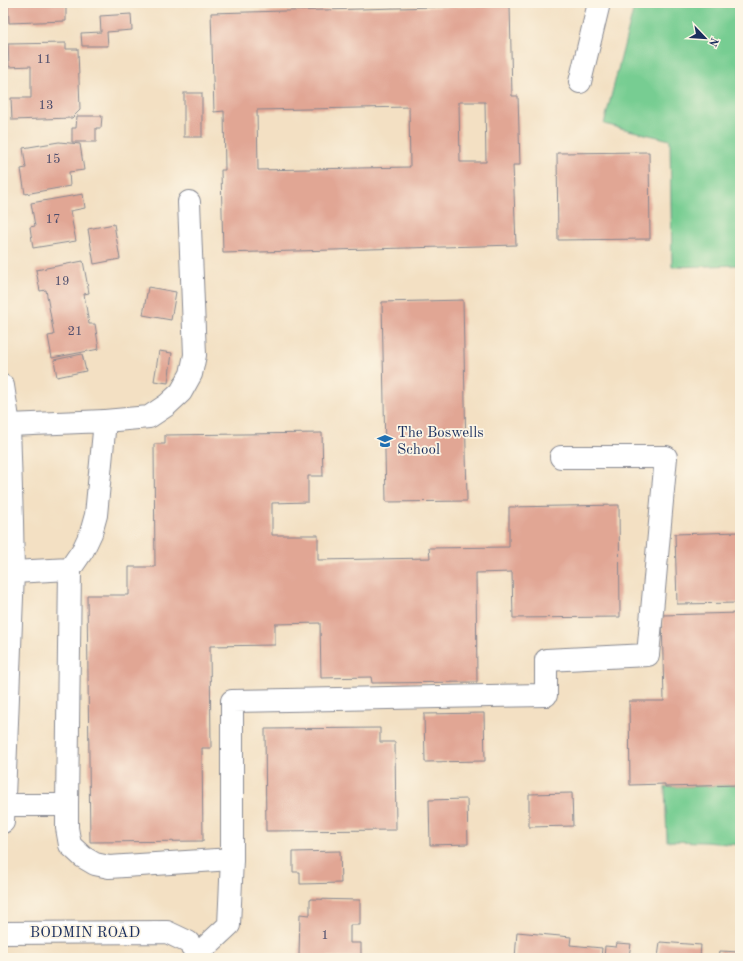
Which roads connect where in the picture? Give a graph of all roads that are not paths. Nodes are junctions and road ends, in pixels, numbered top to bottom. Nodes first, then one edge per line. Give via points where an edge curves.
1 (599, 3) edge
2 (580, 82) dead end
3 (189, 202) dead end
4 (3, 386) edge
5 (105, 422) junction
6 (9, 425) junction
7 (561, 457) dead end
8 (70, 569) junction
9 (13, 572) junction
10 (3, 804) edge
11 (67, 805) junction
12 (3, 822) edge
13 (232, 859) junction
14 (3, 933) edge
15 (199, 956) edge

1 - 2 street
3 - 5 street via 194,355 191,374 181,392 149,417
4 - 6 street
5 - 6 street
5 - 8 street via 92,533 84,550
6 - 9 street
7 - 13 street via 666,457 648,655 546,660 546,695 232,701
8 - 9 street
8 - 11 street
9 - 10 street
10 - 11 street
10 - 12 street
11 - 13 street via 70,844 83,857 95,864 109,867
13 - 15 street via 229,925
14 - 15 street, BODMIN ROAD via 167,932 188,942

